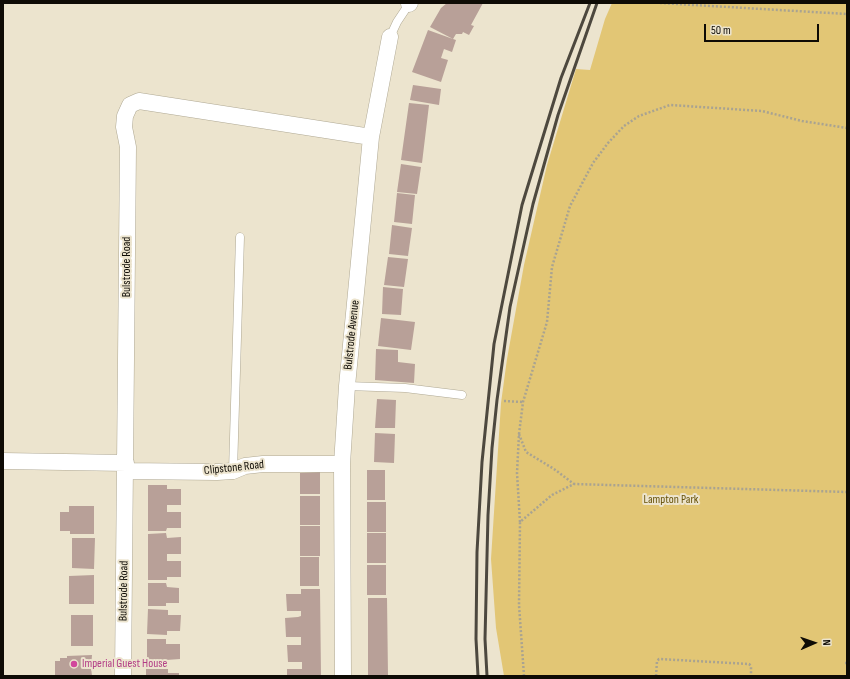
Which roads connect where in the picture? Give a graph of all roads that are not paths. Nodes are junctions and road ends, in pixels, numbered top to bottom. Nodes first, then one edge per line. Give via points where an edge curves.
1 (410, 4) edge
2 (390, 37) joint
3 (371, 137) junction
4 (240, 237) dead end
5 (347, 386) junction
6 (462, 395) dead end
7 (3, 461) edge
8 (342, 464) junction
9 (126, 467) junction
10 (233, 471) junction
11 (123, 676) edge
12 (343, 676) edge

1 - 2 lane, Bulstrode Avenue
2 - 3 street, Bulstrode Avenue
3 - 5 street, Bulstrode Avenue
3 - 9 street, Bulstrode Road via 164,104 139,101 130,105 124,127 128,147
4 - 10 lane
5 - 6 lane via 426,390
5 - 8 street, Bulstrode Avenue
7 - 9 street, Clipstone Road
8 - 10 street, Clipstone Road via 263,464 245,466
8 - 12 street, Bulstrode Avenue
9 - 10 street, Clipstone Road
9 - 11 street, Bulstrode Road

